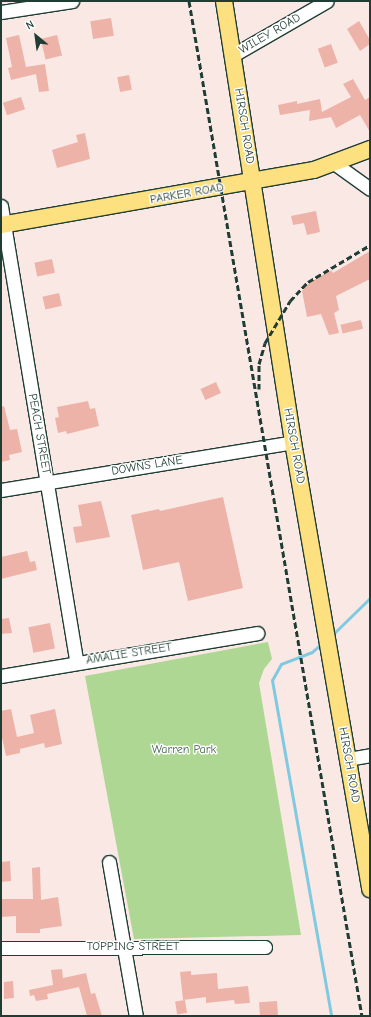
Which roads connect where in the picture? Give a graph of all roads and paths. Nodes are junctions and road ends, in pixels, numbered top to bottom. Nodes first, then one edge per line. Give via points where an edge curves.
1 (72, 1) edge
2 (224, 1) edge
3 (328, 1) edge
4 (1, 12) edge
5 (233, 55) junction
6 (370, 149) edge
7 (334, 163) junction
8 (252, 182) junction
9 (370, 189) edge
10 (1, 206) edge
11 (2, 224) edge
12 (293, 442) junction
13 (47, 482) junction
14 (1, 490) edge
15 (257, 633) dead end
16 (77, 663) junction
17 (1, 676) edge
18 (370, 754) edge
19 (348, 759) junction
20 (110, 862) dead end
21 (370, 889) edge
22 (125, 947) junction
23 (265, 947) dead end
24 (1, 948) edge
25 (136, 1016) edge

1 - 4 street
2 - 5 main road, HIRSCH ROAD
3 - 5 street, WILEY ROAD
5 - 8 main road, HIRSCH ROAD
6 - 7 main road, PARKER ROAD
7 - 8 main road, PARKER ROAD via 314,170
7 - 9 street
8 - 11 main road, PARKER ROAD
8 - 12 main road, HIRSCH ROAD
10 - 11 street, PEACH STREET
11 - 13 street, PEACH STREET
12 - 13 street, DOWNS LANE
12 - 19 main road, HIRSCH ROAD
13 - 14 street, DOWNS LANE
13 - 16 street, PEACH STREET
15 - 16 street, AMALIE STREET
16 - 17 street, AMALIE STREET
18 - 19 street
19 - 21 main road, HIRSCH ROAD
20 - 22 street
22 - 23 street, TOPPING STREET
22 - 24 street, TOPPING STREET
22 - 25 street

